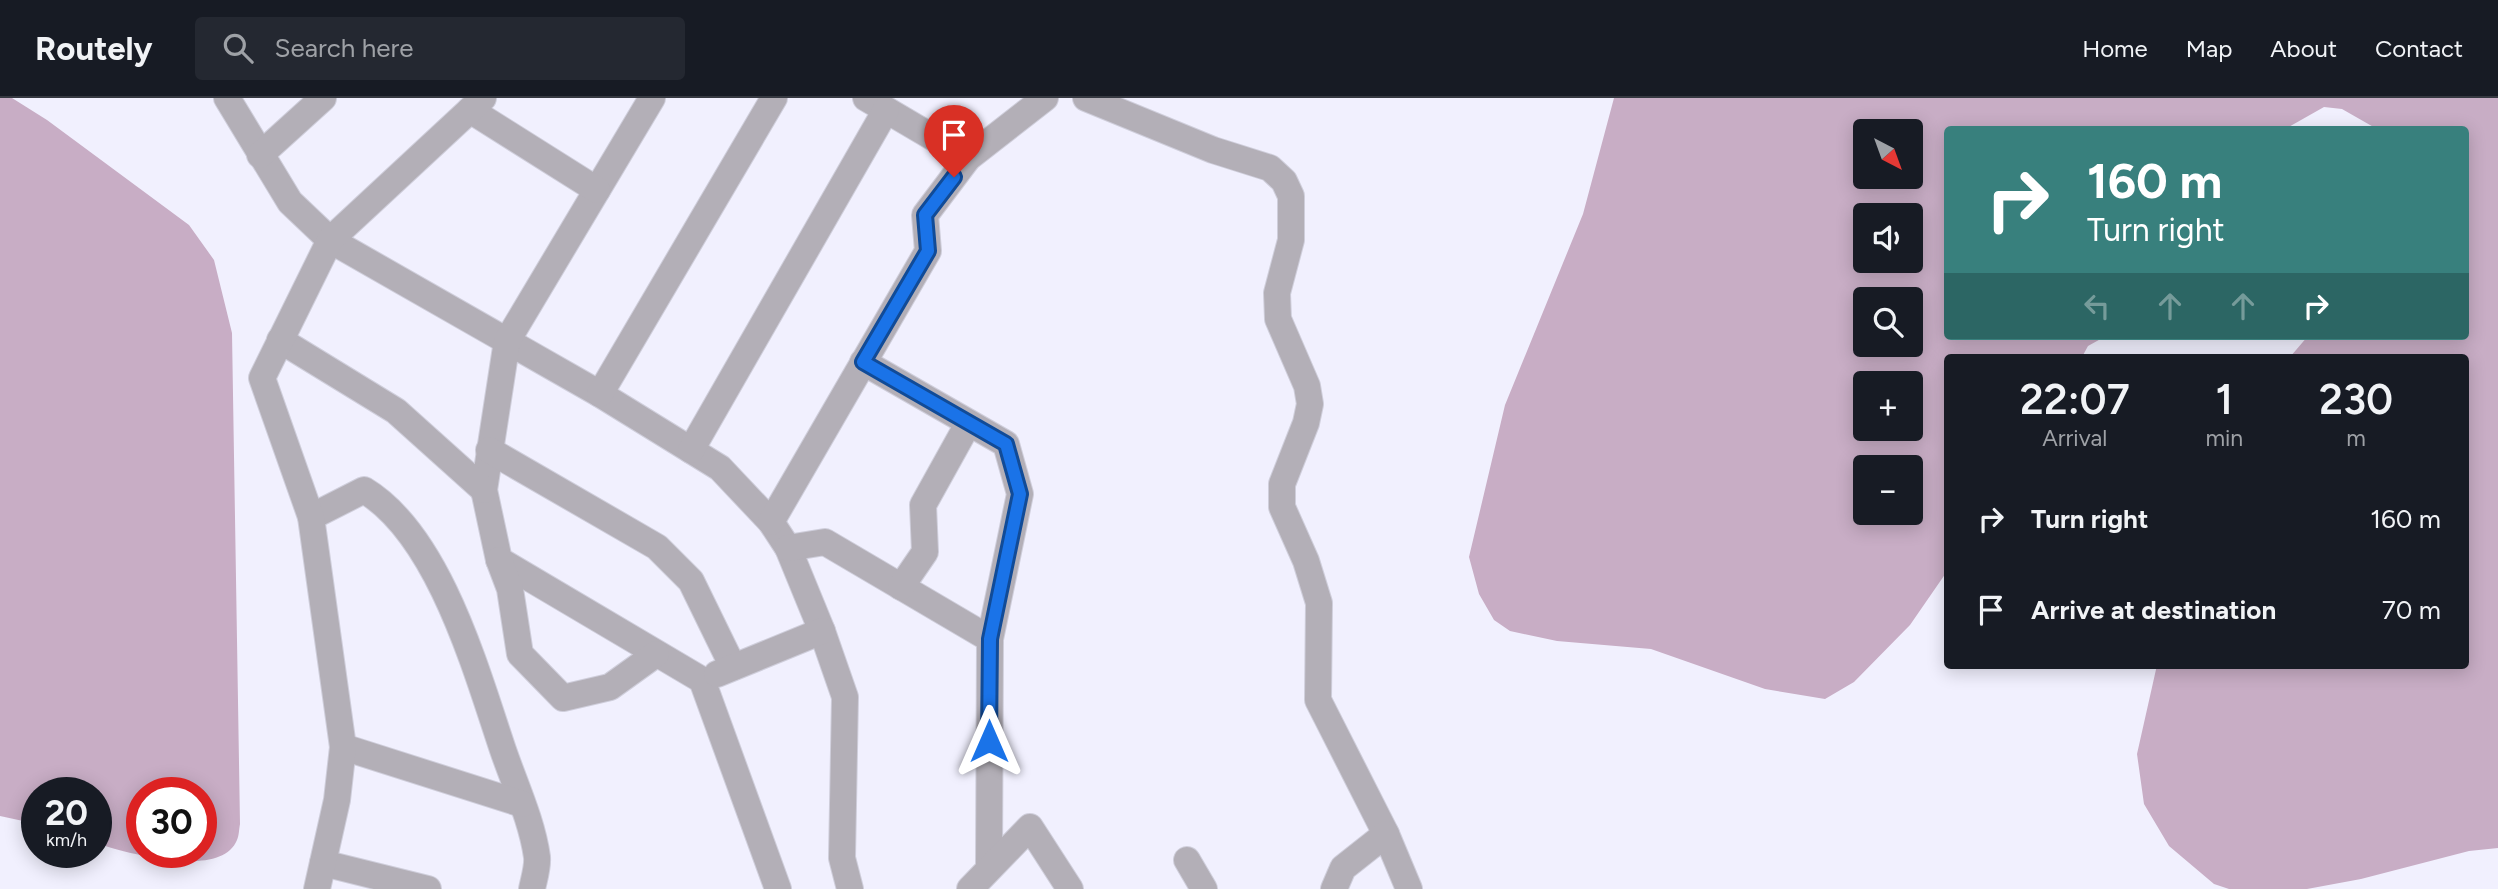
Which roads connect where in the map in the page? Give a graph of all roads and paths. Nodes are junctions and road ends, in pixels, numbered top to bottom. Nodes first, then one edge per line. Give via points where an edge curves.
1 (227, 98) edge
2 (323, 98) edge
3 (652, 98) edge
4 (774, 98) edge
5 (1045, 98) edge
6 (1086, 98) edge
7 (477, 104) edge
8 (876, 104) edge
9 (260, 155) junction
10 (968, 158) junction
11 (597, 190) junction
12 (330, 240) junction
13 (280, 340) junction
14 (507, 341) junction
15 (863, 362) junction
16 (600, 394) junction
17 (968, 424) junction
18 (489, 450) junction
19 (691, 450) junction
20 (484, 490) junction
21 (311, 517) junction
22 (771, 522) junction
23 (788, 548) junction
24 (499, 560) junction
25 (901, 587) junction
26 (822, 631) junction
27 (990, 639) junction
28 (656, 654) junction
29 (733, 667) junction
30 (702, 680) junction
31 (343, 747) junction
32 (522, 804) junction
33 (1386, 834) junction
34 (1187, 860) dead end
35 (323, 863) junction
36 (989, 867) junction
37 (317, 889) edge
38 (428, 889) edge
39 (532, 889) edge
40 (778, 889) edge
41 (850, 889) edge
42 (970, 889) edge
43 (1070, 889) edge
44 (1205, 889) edge
45 (1334, 889) edge
46 (1409, 889) edge

1 - 9 street
2 - 9 street
3 - 11 street
4 - 16 street
5 - 10 street
6 - 33 street via 1270,168 1291,196 1291,240 1277,293 1278,319 1307,386 1310,404 1282,484 1282,507 1319,603 1318,700
7 - 11 street
7 - 12 street
8 - 10 street
8 - 19 street
9 - 12 street via 290,202
10 - 15 street via 925,215 928,251
11 - 14 street
12 - 13 street
12 - 14 street
13 - 20 street via 396,411
13 - 21 street via 262,378
14 - 16 street
14 - 18 street
15 - 17 street
15 - 22 street
16 - 19 street
17 - 25 street via 923,505 925,552
17 - 27 street via 1006,444 1020,494
18 - 20 street
18 - 29 street via 657,547 691,581
19 - 22 street via 720,468
20 - 24 street
21 - 31 street
21 - 32 street via 364,490 386,503 439,582 474,661
22 - 23 street
23 - 25 street via 825,542
23 - 26 street
24 - 28 street
24 - 28 street via 510,589 520,654 563,698 610,687
25 - 27 street
26 - 29 street
26 - 41 street via 845,697 842,858
27 - 36 street
28 - 30 street
29 - 30 street
30 - 40 street
31 - 32 street
31 - 35 street
32 - 39 street via 537,860
33 - 45 street via 1343,868
33 - 46 street
34 - 44 street
35 - 37 street
35 - 38 street
36 - 42 street
36 - 43 street via 1030,827

